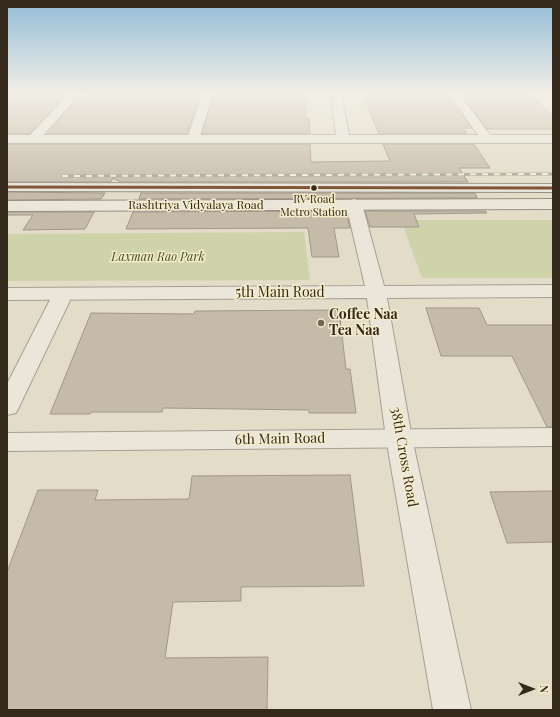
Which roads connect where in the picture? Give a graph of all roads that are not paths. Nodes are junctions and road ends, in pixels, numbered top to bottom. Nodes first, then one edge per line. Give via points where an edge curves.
1 (44, 127) edge
2 (197, 127) edge
3 (341, 127) edge
4 (479, 127) edge
5 (553, 138) edge
6 (7, 139) edge
7 (33, 139) junction
8 (193, 139) junction
9 (343, 139) junction
10 (487, 139) junction
11 (7, 187) edge
12 (553, 188) edge
13 (354, 204) junction
14 (553, 204) edge
15 (7, 206) edge
16 (553, 291) edge
17 (376, 292) junction
18 (7, 294) edge
19 (63, 294) junction
20 (7, 407) edge
21 (553, 437) edge
22 (399, 438) junction
23 (7, 442) edge
24 (452, 710) edge

1 - 7 street
2 - 8 street
3 - 9 street
4 - 10 street
5 - 10 street
6 - 7 street
7 - 8 street
8 - 9 street
9 - 10 street
11 - 12 street, Rashtriya Vidyalaya Road
13 - 14 street, Rashtriya Vidyalaya Road
13 - 15 street, Rashtriya Vidyalaya Road
13 - 17 street, 38th Cross Road
16 - 17 street, 5th Main Road
17 - 19 street, 5th Main Road
17 - 22 street, 38th Cross Road
18 - 19 street, 5th Main Road
19 - 20 street
21 - 22 street, 6th Main Road
22 - 23 street, 6th Main Road
22 - 24 street, 38th Cross Road

